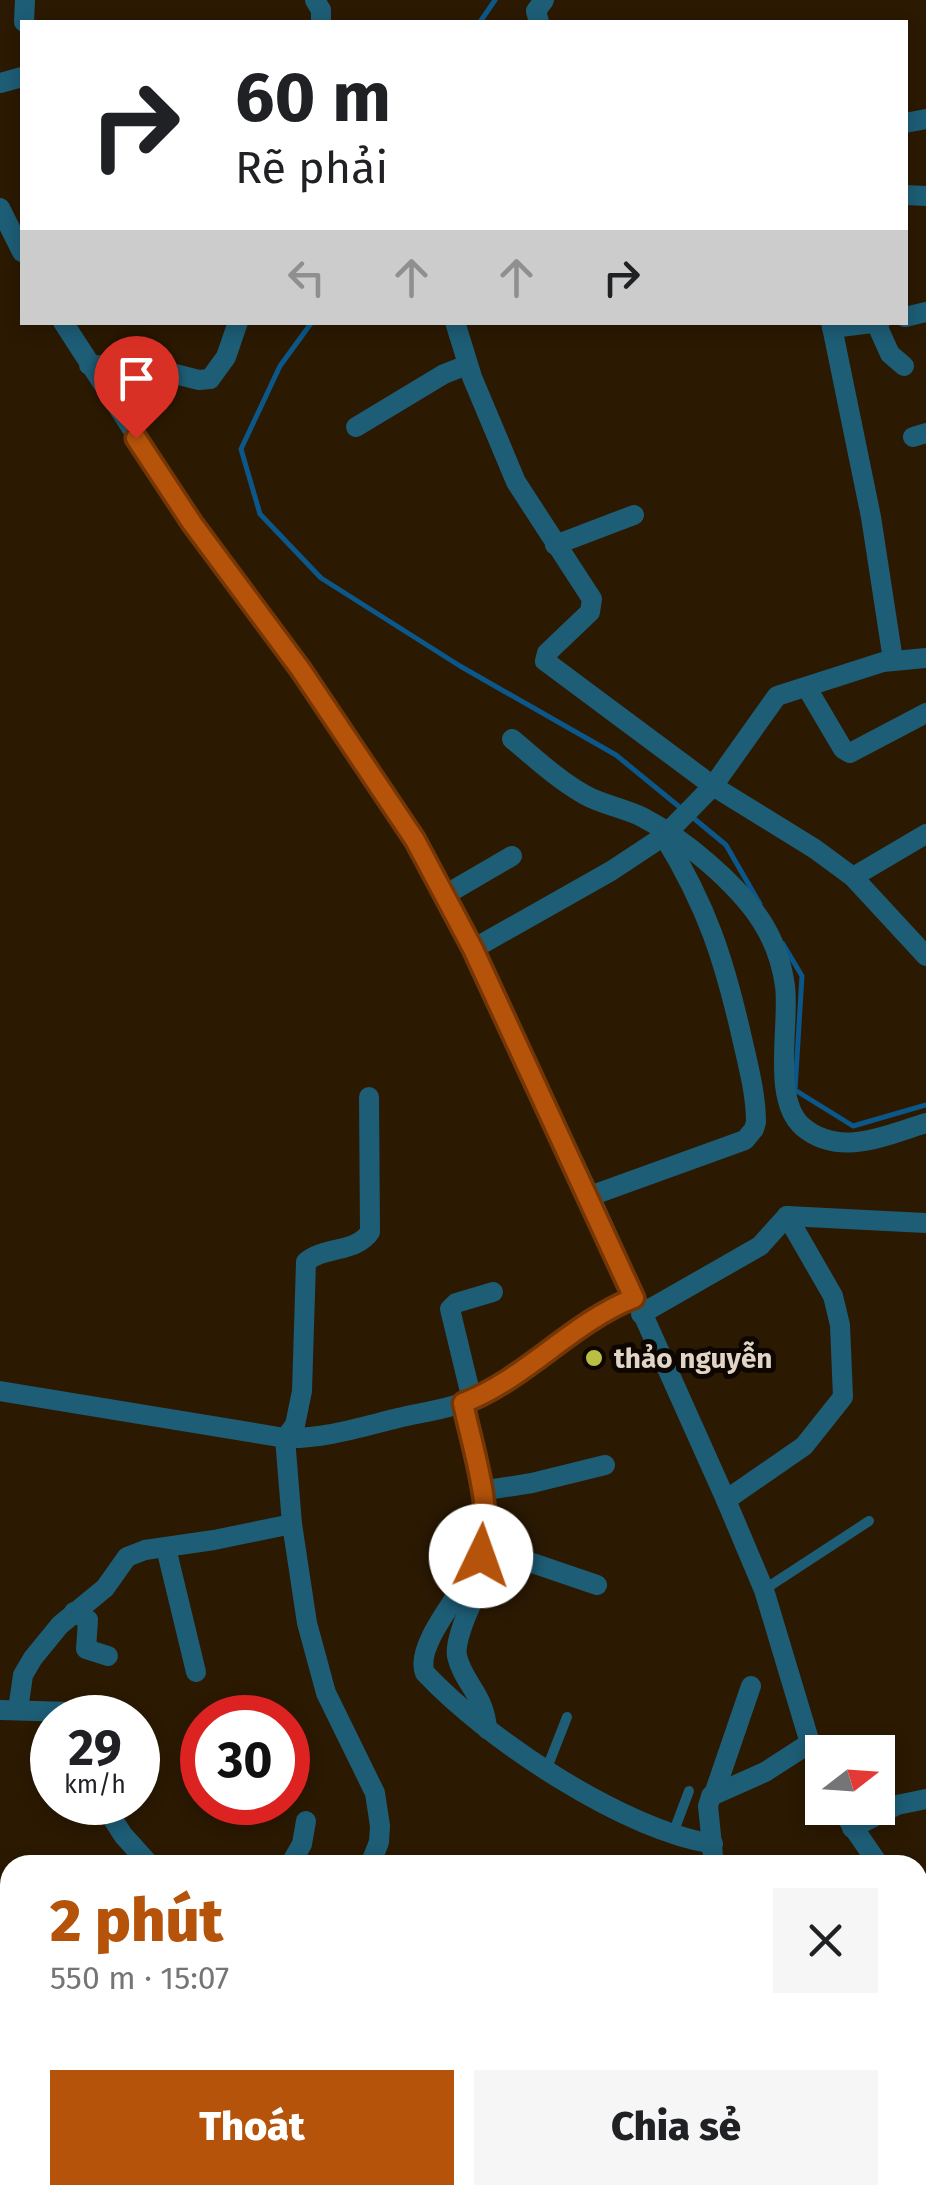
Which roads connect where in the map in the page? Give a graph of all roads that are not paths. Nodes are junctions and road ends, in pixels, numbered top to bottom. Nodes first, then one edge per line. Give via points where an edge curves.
1 (0, 208) edge
2 (20, 248) edge
3 (65, 325) edge
4 (237, 325) edge
5 (456, 325) edge
6 (879, 325) edge
7 (831, 326) edge
8 (90, 365) junction
9 (467, 365) junction
10 (904, 366) dead end
11 (356, 426) dead end
12 (634, 515) dead end
13 (555, 545) junction
14 (926, 658) edge
15 (894, 660) junction
16 (807, 688) junction
17 (926, 713) edge
18 (512, 739) dead end
19 (708, 791) junction
20 (669, 831) junction
21 (926, 834) edge
22 (512, 856) dead end
23 (853, 877) junction
24 (445, 895) junction
25 (473, 949) junction
26 (926, 956) edge
27 (369, 1097) dead end
28 (926, 1123) edge
29 (590, 1196) junction
30 (788, 1216) junction
31 (926, 1223) edge
32 (492, 1292) dead end
33 (638, 1306) junction
34 (0, 1392) edge
35 (467, 1401) junction
36 (285, 1438) junction
37 (605, 1465) dead end
38 (481, 1491) junction
39 (726, 1500) junction
40 (869, 1521) dead end
41 (292, 1524) junction
42 (166, 1548) junction
43 (597, 1585) dead end
44 (764, 1590) junction
45 (74, 1612) junction
46 (108, 1656) dead end
47 (196, 1672) dead end
48 (751, 1686) dead end
49 (9, 1710) edge
50 (568, 1717) dead end
51 (487, 1729) junction
52 (808, 1735) edge
53 (805, 1746) edge
54 (547, 1768) junction
55 (689, 1791) dead end
56 (714, 1794) junction
57 (926, 1799) edge
58 (117, 1825) edge
59 (305, 1825) edge
60 (850, 1825) edge
61 (852, 1828) junction
62 (672, 1836) junction
63 (141, 1855) edge
64 (296, 1855) edge
65 (373, 1855) edge
66 (713, 1855) edge
67 (872, 1855) edge

1 - 2 street
3 - 8 street
4 - 8 street via 210,379 144,366
5 - 9 street
6 - 10 street via 890,354
7 - 15 street
8 - 24 street via 192,523 312,685
9 - 11 street
9 - 13 street via 516,482
12 - 13 street
13 - 19 street via 592,607 545,661
14 - 15 street
15 - 16 street
16 - 17 street via 850,754
16 - 19 street via 772,701
18 - 20 street via 582,793
19 - 20 street
19 - 23 street via 816,849
20 - 25 street
20 - 28 street via 736,890 772,942 785,988 786,1092 797,1120 844,1145
20 - 29 street via 720,950 756,1122 745,1140
21 - 23 street
22 - 24 street
23 - 26 street
24 - 25 street
25 - 29 street
27 - 36 street via 370,1232 363,1241 306,1262 302,1391
29 - 33 street
30 - 31 street
30 - 33 street via 749,1254
30 - 39 street via 834,1296 843,1397 804,1446
32 - 35 street via 450,1309
33 - 35 street via 592,1317
33 - 39 street
34 - 36 street
35 - 36 street via 358,1429
35 - 38 street
36 - 41 street
37 - 38 street
38 - 51 street via 481,1556 422,1661 432,1680
39 - 44 street
40 - 44 lane
41 - 42 street
41 - 65 street via 326,1693 374,1793 380,1826
42 - 45 street via 127,1556 105,1588
42 - 47 street
43 - 51 street via 509,1555 496,1562 457,1644
44 - 52 street
45 - 46 street via 88,1620 86,1649
45 - 49 street via 33,1658
48 - 56 street
50 - 54 lane
51 - 54 street
53 - 56 street
54 - 62 street
55 - 62 lane
56 - 66 street via 708,1806
57 - 61 street
58 - 63 street
59 - 64 street
60 - 61 street
61 - 67 street
62 - 66 street

